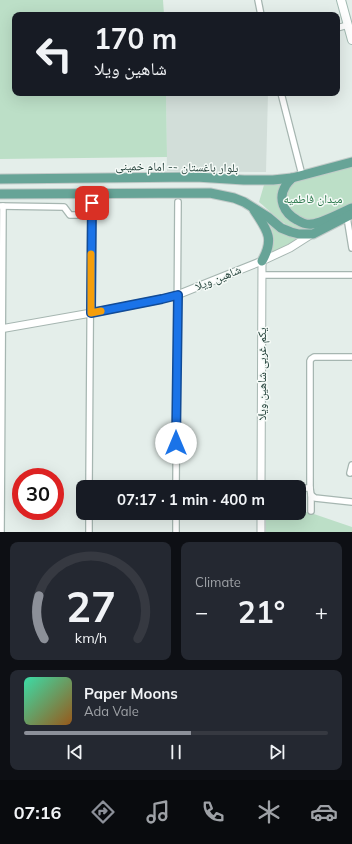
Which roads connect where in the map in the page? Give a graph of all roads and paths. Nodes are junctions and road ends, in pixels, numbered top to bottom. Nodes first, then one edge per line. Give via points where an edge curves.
1 (258, 0) edge
2 (341, 0) edge
3 (260, 12) edge
4 (348, 25) junction
5 (340, 27) edge
6 (352, 40) edge
7 (282, 96) edge
8 (352, 162) edge
9 (302, 175) junction
10 (292, 178) junction
11 (0, 179) edge
12 (10, 179) junction
13 (91, 193) junction
14 (0, 194) edge
15 (10, 194) junction
16 (178, 202) dead end
17 (92, 203) dead end
18 (1, 206) edge
19 (252, 207) junction
20 (352, 208) edge
21 (350, 215) edge
22 (313, 234) junction
23 (352, 248) edge
24 (262, 261) junction
25 (262, 275) junction
26 (352, 275) edge
27 (178, 295) junction
28 (91, 313) junction
29 (1, 329) edge
30 (352, 357) edge
31 (352, 465) edge
32 (350, 473) dead end
33 (89, 480) edge
34 (176, 480) edge
35 (261, 480) edge
36 (306, 491) edge
37 (312, 494) junction
38 (352, 502) edge
39 (311, 511) dead end
40 (89, 520) edge
41 (176, 520) edge
42 (261, 520) edge
43 (1, 532) edge
44 (89, 532) edge
45 (176, 532) edge
46 (261, 532) edge

1 - 3 street
2 - 4 main road
4 - 5 street
4 - 6 main road
7 - 9 street
8 - 9 main road, بلوار باغستان -- امام خمینی
9 - 10 main road, بلوار باغستان -- امام خمینی
10 - 12 main road, بلوار باغستان -- امام خمینی via 254,181 196,177
10 - 20 main road via 286,185 281,201 289,215 302,223 318,224
11 - 12 main road, بلوار باغستان -- امام خمینی
12 - 15 main road via 5,186
13 - 15 main road, بلوار باغستان -- امام خمینی
13 - 18 street via 83,200 81,215 70,215 64,207
13 - 19 main road, بلوار باغستان -- امام خمینی via 210,192 234,198
14 - 15 main road, بلوار باغستان -- امام خمینی
16 - 27 street
17 - 28 street
18 - 29 street
19 - 22 main road, بلوار باغستان -- امام خمینی via 281,228 299,234
19 - 24 main road via 269,237 267,252
21 - 22 main road
21 - 23 street
22 - 24 street, شاهین ویلا
24 - 25 street, یکم غربی شاهین ویلا
24 - 27 street, شاهین ویلا
25 - 26 street
25 - 35 street, یکم غربی شاهین ویلا
27 - 28 street, شاهین ویلا
27 - 34 street
28 - 29 street, شاهین ویلا
28 - 33 street
29 - 43 street
30 - 37 street via 310,360
31 - 32 street
36 - 37 street
37 - 38 street
37 - 39 street
40 - 44 street
41 - 45 street
42 - 46 street

